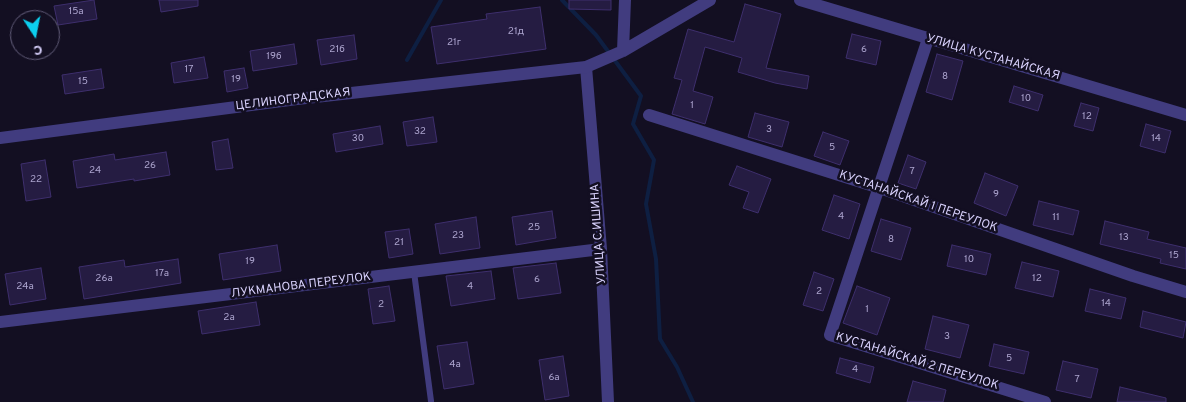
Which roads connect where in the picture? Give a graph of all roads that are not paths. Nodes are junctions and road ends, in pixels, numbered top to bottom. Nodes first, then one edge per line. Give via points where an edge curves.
1 (624, 0) edge
2 (710, 0) edge
3 (800, 0) edge
4 (928, 39) junction
5 (623, 51) junction
6 (586, 66) junction
7 (649, 115) dead end
8 (1186, 115) edge
9 (0, 138) edge
10 (880, 188) junction
11 (602, 248) junction
12 (414, 272) junction
13 (1186, 292) edge
14 (0, 322) edge
15 (431, 401) edge
16 (608, 402) edge
17 (1045, 402) edge

1 - 5 street
2 - 5 street
3 - 4 street, УЛИЦА КУСТАНАЙСКАЯ
4 - 8 street, УЛИЦА КУСТАНАЙСКАЯ
4 - 10 street, КУСТАНАЙСКАЙ 2 ПЕРЕУЛОК
5 - 6 street, ЦЕЛИНОГРАДСКАЯ
6 - 9 street, ЦЕЛИНОГРАДСКАЯ via 296,99
6 - 11 street, УЛИЦА С.ИШИНА
7 - 10 street, КУСТАНАЙСКАЙ 1 ПЕРЕУЛОК
10 - 13 street, КУСТАНАЙСКАЙ 1 ПЕРЕУЛОК
10 - 17 street, КУСТАНАЙСКАЙ 2 ПЕРЕУЛОК via 830,336
11 - 12 street, ЛУКМАНОВА ПЕРЕУЛОК
11 - 16 street, УЛИЦА С.ИШИНА
12 - 14 street, ЛУКМАНОВА ПЕРЕУЛОК
12 - 15 lane

